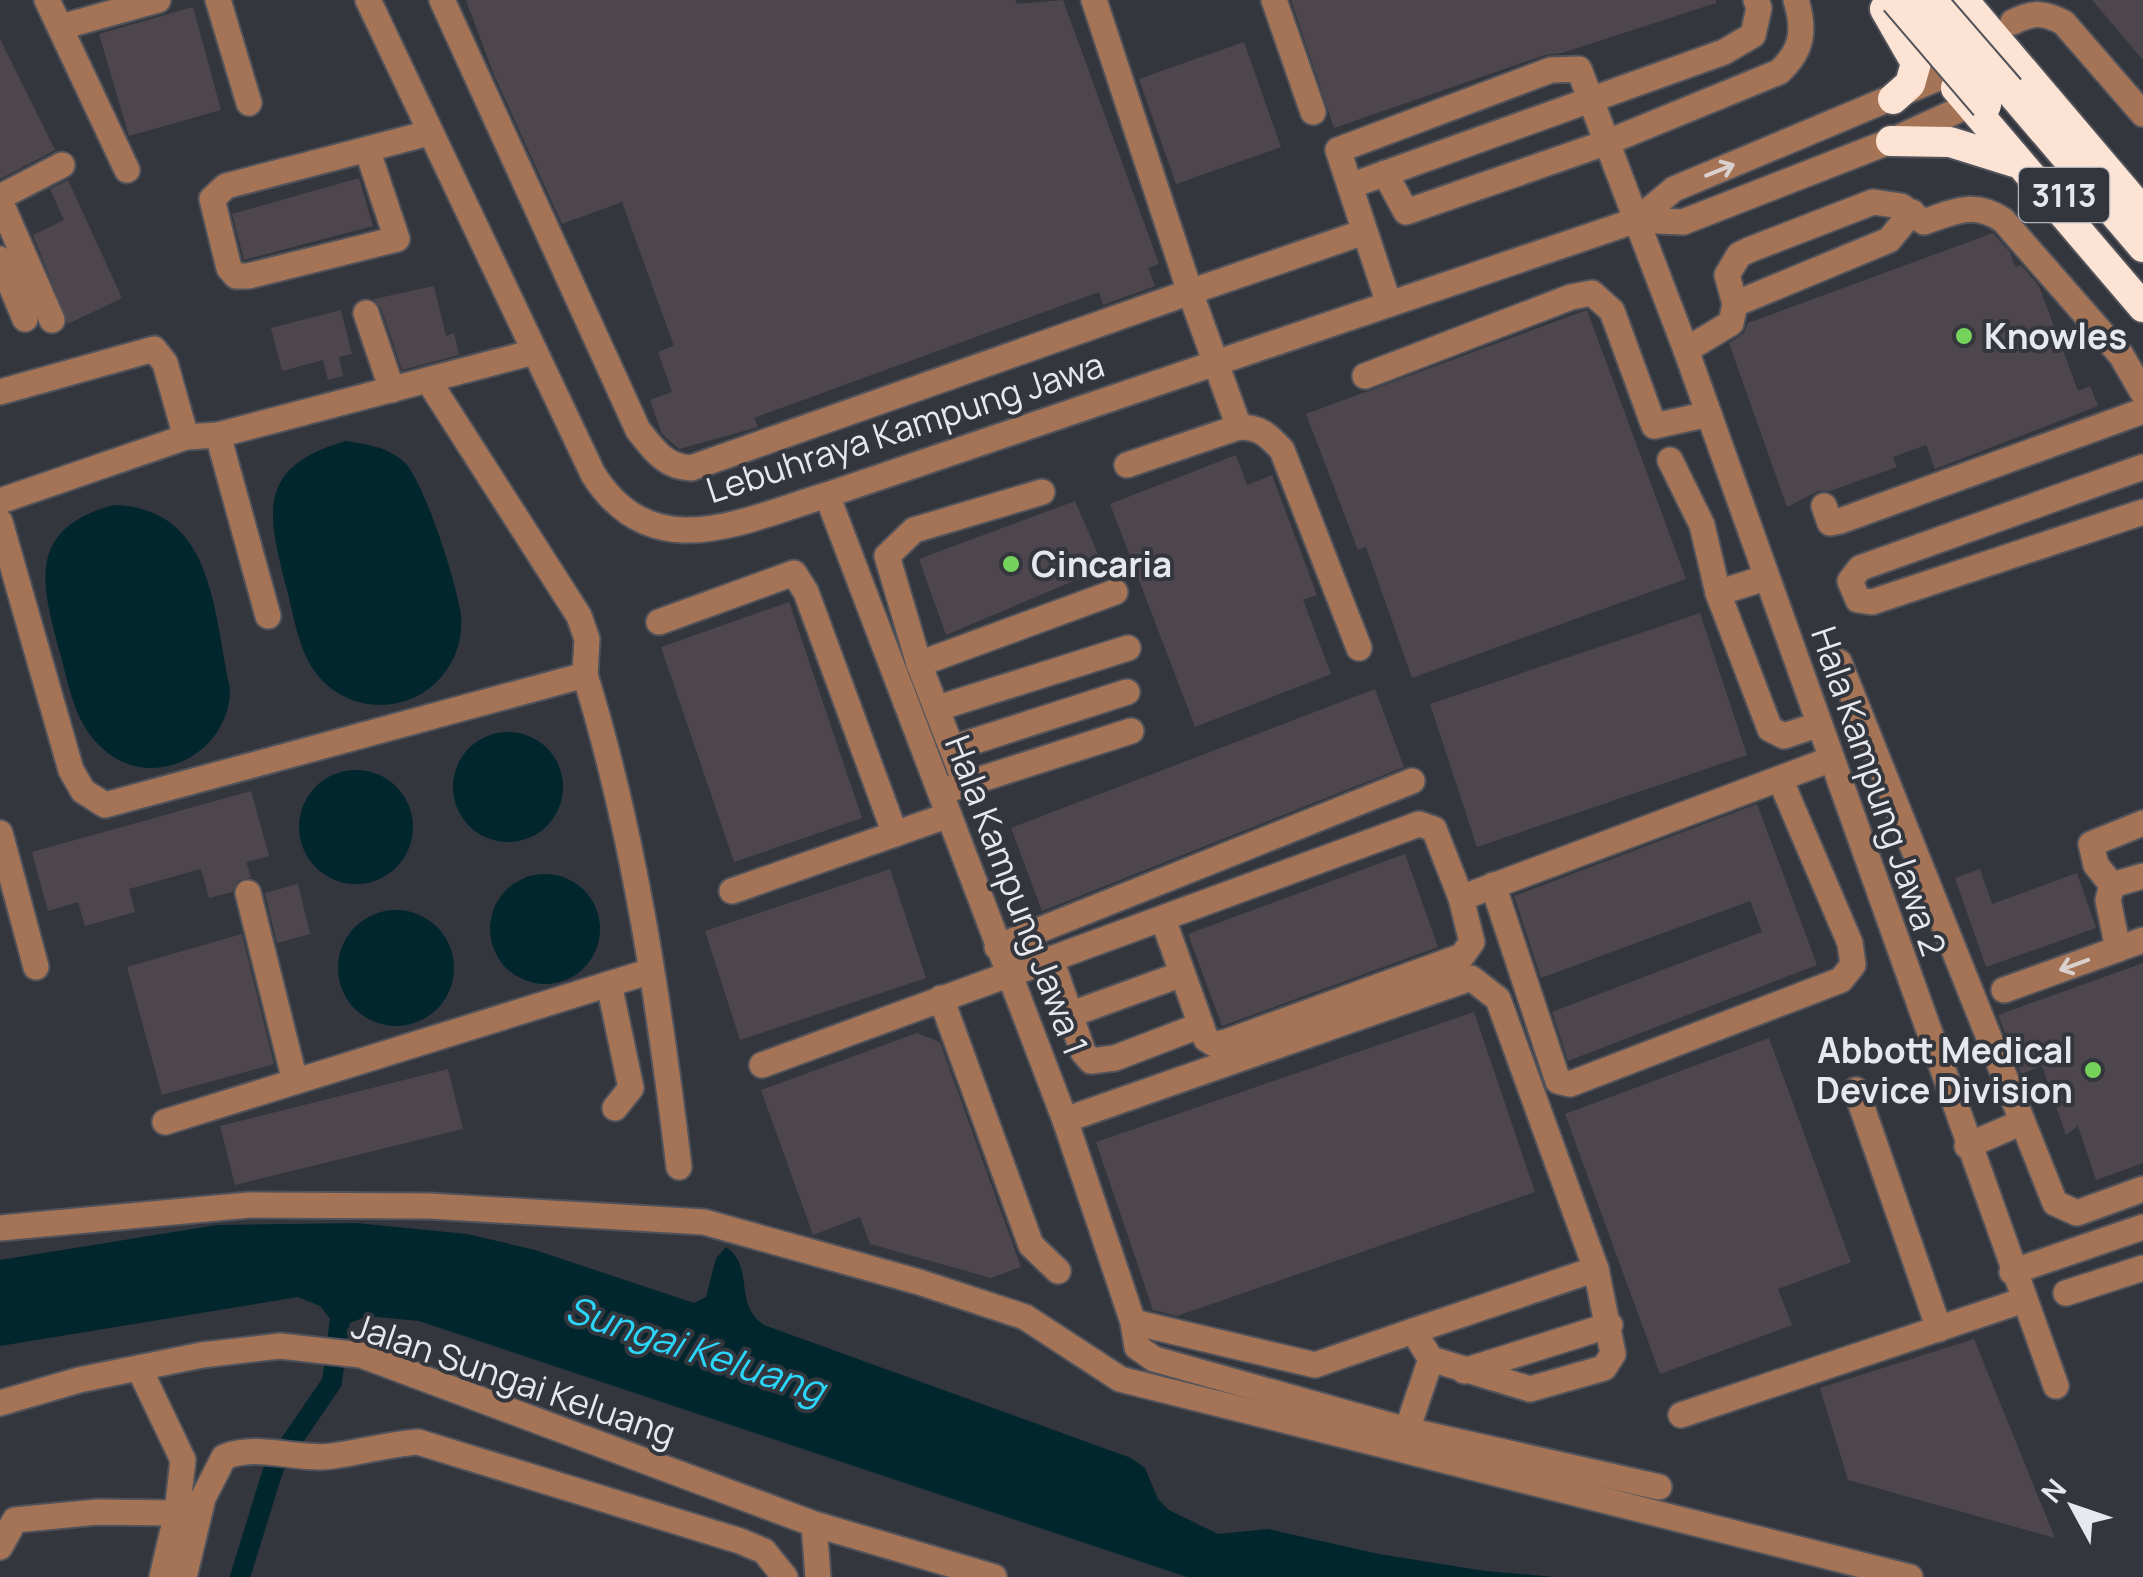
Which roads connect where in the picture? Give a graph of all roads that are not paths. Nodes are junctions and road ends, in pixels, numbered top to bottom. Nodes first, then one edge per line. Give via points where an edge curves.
1 (47, 0) edge
2 (158, 0) edge
3 (218, 0) edge
4 (368, 0) edge
5 (442, 0) edge
6 (1094, 0) edge
7 (1274, 0) edge
8 (1756, 0) edge
9 (1796, 0) edge
10 (1931, 0) edge
11 (1964, 0) edge
12 (1886, 3) edge
13 (61, 27) junction
14 (2008, 35) junction
15 (2026, 75) junction
16 (1946, 77) junction
17 (1591, 98) junction
18 (1893, 99) junction
19 (249, 103) dead end
20 (1971, 107) junction
21 (1314, 112) dead end
22 (2143, 114) edge
23 (429, 133) junction
24 (1891, 141) junction
25 (1608, 142) junction
26 (366, 149) junction
27 (62, 165) dead end
28 (2022, 166) junction
29 (127, 170) dead end
30 (1385, 173) junction
31 (1350, 186) junction
32 (0, 199) edge
33 (1912, 212) junction
34 (2143, 212) edge
35 (1637, 220) junction
36 (1364, 232) junction
37 (2143, 247) edge
38 (0, 259) edge
39 (2143, 285) edge
40 (1190, 292) junction
41 (1389, 304) junction
42 (2143, 307) edge
43 (1740, 309) junction
44 (366, 313) dead end
45 (25, 319) dead end
46 (52, 320) dead end
47 (1686, 350) junction
48 (534, 352) junction
49 (1214, 364) junction
50 (1366, 376) dead end
51 (428, 380) junction
52 (392, 390) junction
53 (0, 392) edge
54 (2143, 393) edge
55 (2143, 411) edge
56 (1709, 414) junction
57 (1240, 427) junction
58 (218, 435) junction
59 (186, 437) junction
60 (1670, 460) dead end
61 (1127, 465) dead end
62 (2143, 467) edge
63 (1042, 492) dead end
64 (827, 495) junction
65 (0, 501) edge
66 (1824, 506) dead end
67 (2143, 512) edge
68 (0, 522) edge
69 (1765, 578) junction
70 (1114, 592) dead end
71 (1718, 593) junction
72 (268, 616) dead end
73 (659, 622) dead end
74 (1128, 648) dead end
75 (1358, 648) dead end
76 (1840, 662) dead end
77 (919, 664) junction
78 (585, 675) junction
79 (1127, 692) dead end
80 (938, 708) junction
81 (1817, 725) junction
82 (1131, 730) dead end
83 (953, 748) junction
84 (1830, 760) junction
85 (1780, 779) junction
86 (1412, 782) dead end
87 (966, 785) junction
88 (945, 803) junction
89 (2143, 823) edge
90 (0, 833) edge
91 (896, 834) junction
92 (2143, 876) edge
93 (2112, 884) junction
94 (1493, 886) junction
95 (732, 891) dead end
96 (248, 893) dead end
97 (1460, 898) junction
98 (1163, 919) junction
99 (2131, 944) edge
100 (997, 947) junction
101 (1051, 958) junction
102 (36, 967) dead end
103 (652, 971) junction
104 (1007, 974) junction
105 (1182, 974) junction
106 (610, 984) junction
107 (1991, 995) junction
108 (941, 998) junction
109 (1068, 1016) junction
110 (1201, 1024) junction
111 (762, 1065) dead end
112 (295, 1081) junction
113 (1856, 1090) dead end
114 (615, 1108) dead end
115 (1065, 1120) junction
116 (165, 1122) dead end
117 (2020, 1122) junction
118 (1967, 1146) junction
119 (679, 1167) dead end
120 (2143, 1189) edge
121 (2143, 1227) edge
122 (0, 1228) edge
123 (2143, 1268) edge
124 (1596, 1269) junction
125 (1058, 1271) dead end
126 (2012, 1272) junction
127 (2066, 1294) dead end
128 (2024, 1300) junction
129 (1133, 1322) junction
130 (1610, 1324) junction
131 (1939, 1329) junction
132 (1413, 1331) junction
133 (1430, 1359) junction
134 (139, 1368) junction
135 (1464, 1371) junction
136 (2056, 1386) dead end
137 (0, 1403) edge
138 (1681, 1416) dead end
139 (1407, 1430) junction
140 (1660, 1487) dead end
141 (177, 1513) junction
142 (814, 1524) junction
143 (0, 1547) edge
144 (162, 1577) edge
145 (184, 1577) edge
146 (785, 1577) edge
147 (818, 1577) edge
148 (994, 1577) edge
149 (1910, 1577) edge

1 - 13 street
2 - 13 street
3 - 19 street
4 - 23 street, Lebuhraya Kampung Jawa
5 - 40 street via 638,430 677,468 717,461
6 - 40 street
7 - 21 street
8 - 17 street via 1753,36
9 - 25 street via 1804,27 1794,58 1779,72
10 - 37 highway, 3113, bridge
11 - 14 highway, 3113
12 - 16 highway, 3113
12 - 18 highway via 1916,63 1910,84
12 - 39 highway, 3113, bridge
13 - 29 street
14 - 15 highway, 3113
14 - 16 street, Lebuhraya Kampung Jawa
14 - 22 street via 2030,13 2064,23
15 - 20 street, Lebuhraya Kampung Jawa
15 - 34 highway, 3113
16 - 18 street, Lebuhraya Kampung Jawa
16 - 20 highway, 3113
17 - 25 street, Hala Kampung Jawa 2
17 - 30 street
17 - 31 street via 1579,69 1551,70 1342,147 1338,154
35 -> 18 street, Lebuhraya Kampung Jawa via 1674,189
20 - 24 street, Lebuhraya Kampung Jawa
20 - 28 highway, 3113
23 - 26 street
23 - 48 street, Lebuhraya Kampung Jawa
24 - 28 highway via 1950,142
24 - 35 street, Lebuhraya Kampung Jawa via 1683,222
25 - 30 street via 1406,212
25 - 35 street, Hala Kampung Jawa 2
26 - 26 street via 218,190 212,200 228,268 248,276 397,239
27 - 32 street
28 - 42 highway, 3113
30 - 31 street
31 - 36 street
32 - 46 street
33 - 43 street via 1890,240
33 - 43 street via 1873,202 1739,255 1727,274
33 - 54 street via 1924,222 1967,207 2003,220 2120,355
35 - 41 street, Lebuhraya Kampung Jawa
35 - 47 street, Hala Kampung Jawa 2
36 - 40 street
36 - 41 street
38 - 45 street
40 - 49 street
41 - 49 street, Lebuhraya Kampung Jawa
43 - 47 street via 1732,324
44 - 52 street
47 - 56 street, Hala Kampung Jawa 2
48 - 51 street
48 - 64 street, Lebuhraya Kampung Jawa via 592,474 639,523 665,530 724,526
49 - 57 street
49 - 64 street, Lebuhraya Kampung Jawa
50 - 56 street via 1592,293 1612,311 1654,426
51 - 52 street
51 - 78 street via 579,616 587,639
52 - 58 street
53 - 59 street via 154,350 165,363
55 - 66 street via 1840,521 1830,523
56 - 69 street, Hala Kampung Jawa 2
57 - 61 street
57 - 75 street via 1257,427 1282,450
58 - 59 street
58 - 72 street
59 - 65 street
60 - 71 street via 1702,525
62 - 67 street via 1860,568 1850,582 1858,600 1872,602
63 - 77 street via 914,530 887,556
64 - 88 street, Hala Kampung Jawa 1
68 - 78 street via 71,770 82,792 104,805
69 - 71 street
69 - 81 street, Hala Kampung Jawa 2
70 - 77 street
71 - 81 street via 1770,729 1784,736
73 - 91 street via 794,573
74 - 80 street
76 - 107 street
77 - 80 street
78 - 103 street via 600,716
79 - 83 street
80 - 83 street
81 - 84 street, Hala Kampung Jawa 2
82 - 87 street
83 - 87 street
84 - 85 street
84 - 118 street, Hala Kampung Jawa 2
85 - 94 street
85 - 94 street via 1850,943 1852,965 1841,980 1570,1084 1558,1080
86 - 100 street
87 - 88 street
88 - 91 street
88 - 100 street, Hala Kampung Jawa 1
89 - 93 street via 2091,844 2096,865
90 - 102 street
91 - 95 street
92 - 93 street
93 - 99 street via 2108,900
94 - 97 street
96 - 112 street
97 - 98 street via 1434,829 1425,823
97 - 110 street via 1472,942 1462,956 1226,1042 1206,1039
98 - 101 street
98 - 105 street
99 -> 107 street
100 - 104 street, Hala Kampung Jawa 1
101 - 104 street
101 - 109 street
103 - 106 street
103 - 119 street
104 - 108 street
104 - 115 street, Hala Kampung Jawa 1
105 - 109 street
105 - 110 street
106 - 112 street
106 - 114 street via 631,1088
107 - 117 street
108 - 111 street
108 - 125 street via 1031,1244
109 - 110 street via 1091,1061
112 - 116 street
113 - 131 street
115 - 124 street via 1471,978 1498,999
115 - 129 street, Hala Kampung Jawa 1
117 - 118 street
117 - 120 street via 2062,1209 2077,1212
118 - 126 street, Hala Kampung Jawa 2
121 - 126 street
122 - 149 street via 249,1205 430,1206 704,1222 1024,1317 1120,1379
123 - 127 street
124 - 130 street
124 - 132 street
126 - 128 street, Hala Kampung Jawa 2
128 - 131 street
128 - 136 street, Hala Kampung Jawa 2
129 - 132 street via 1314,1366
129 - 139 street, Hala Kampung Jawa 1 via 1137,1348 1154,1359
130 - 135 street
130 - 135 street via 1613,1354 1604,1368 1530,1388
131 - 138 street
132 - 133 street
133 - 135 street
133 - 139 street
134 - 137 street, Jalan Sungai Keluang
134 - 141 street via 182,1460
134 - 142 street, Jalan Sungai Keluang via 280,1346 361,1355
139 - 140 street, Hala Kampung Jawa 1
141 - 143 street via 14,1520
141 - 144 street
142 - 147 street
142 - 148 street, Jalan Sungai Keluang
145 - 146 street via 212,1473 224,1457 332,1457 418,1442 740,1541 764,1552

